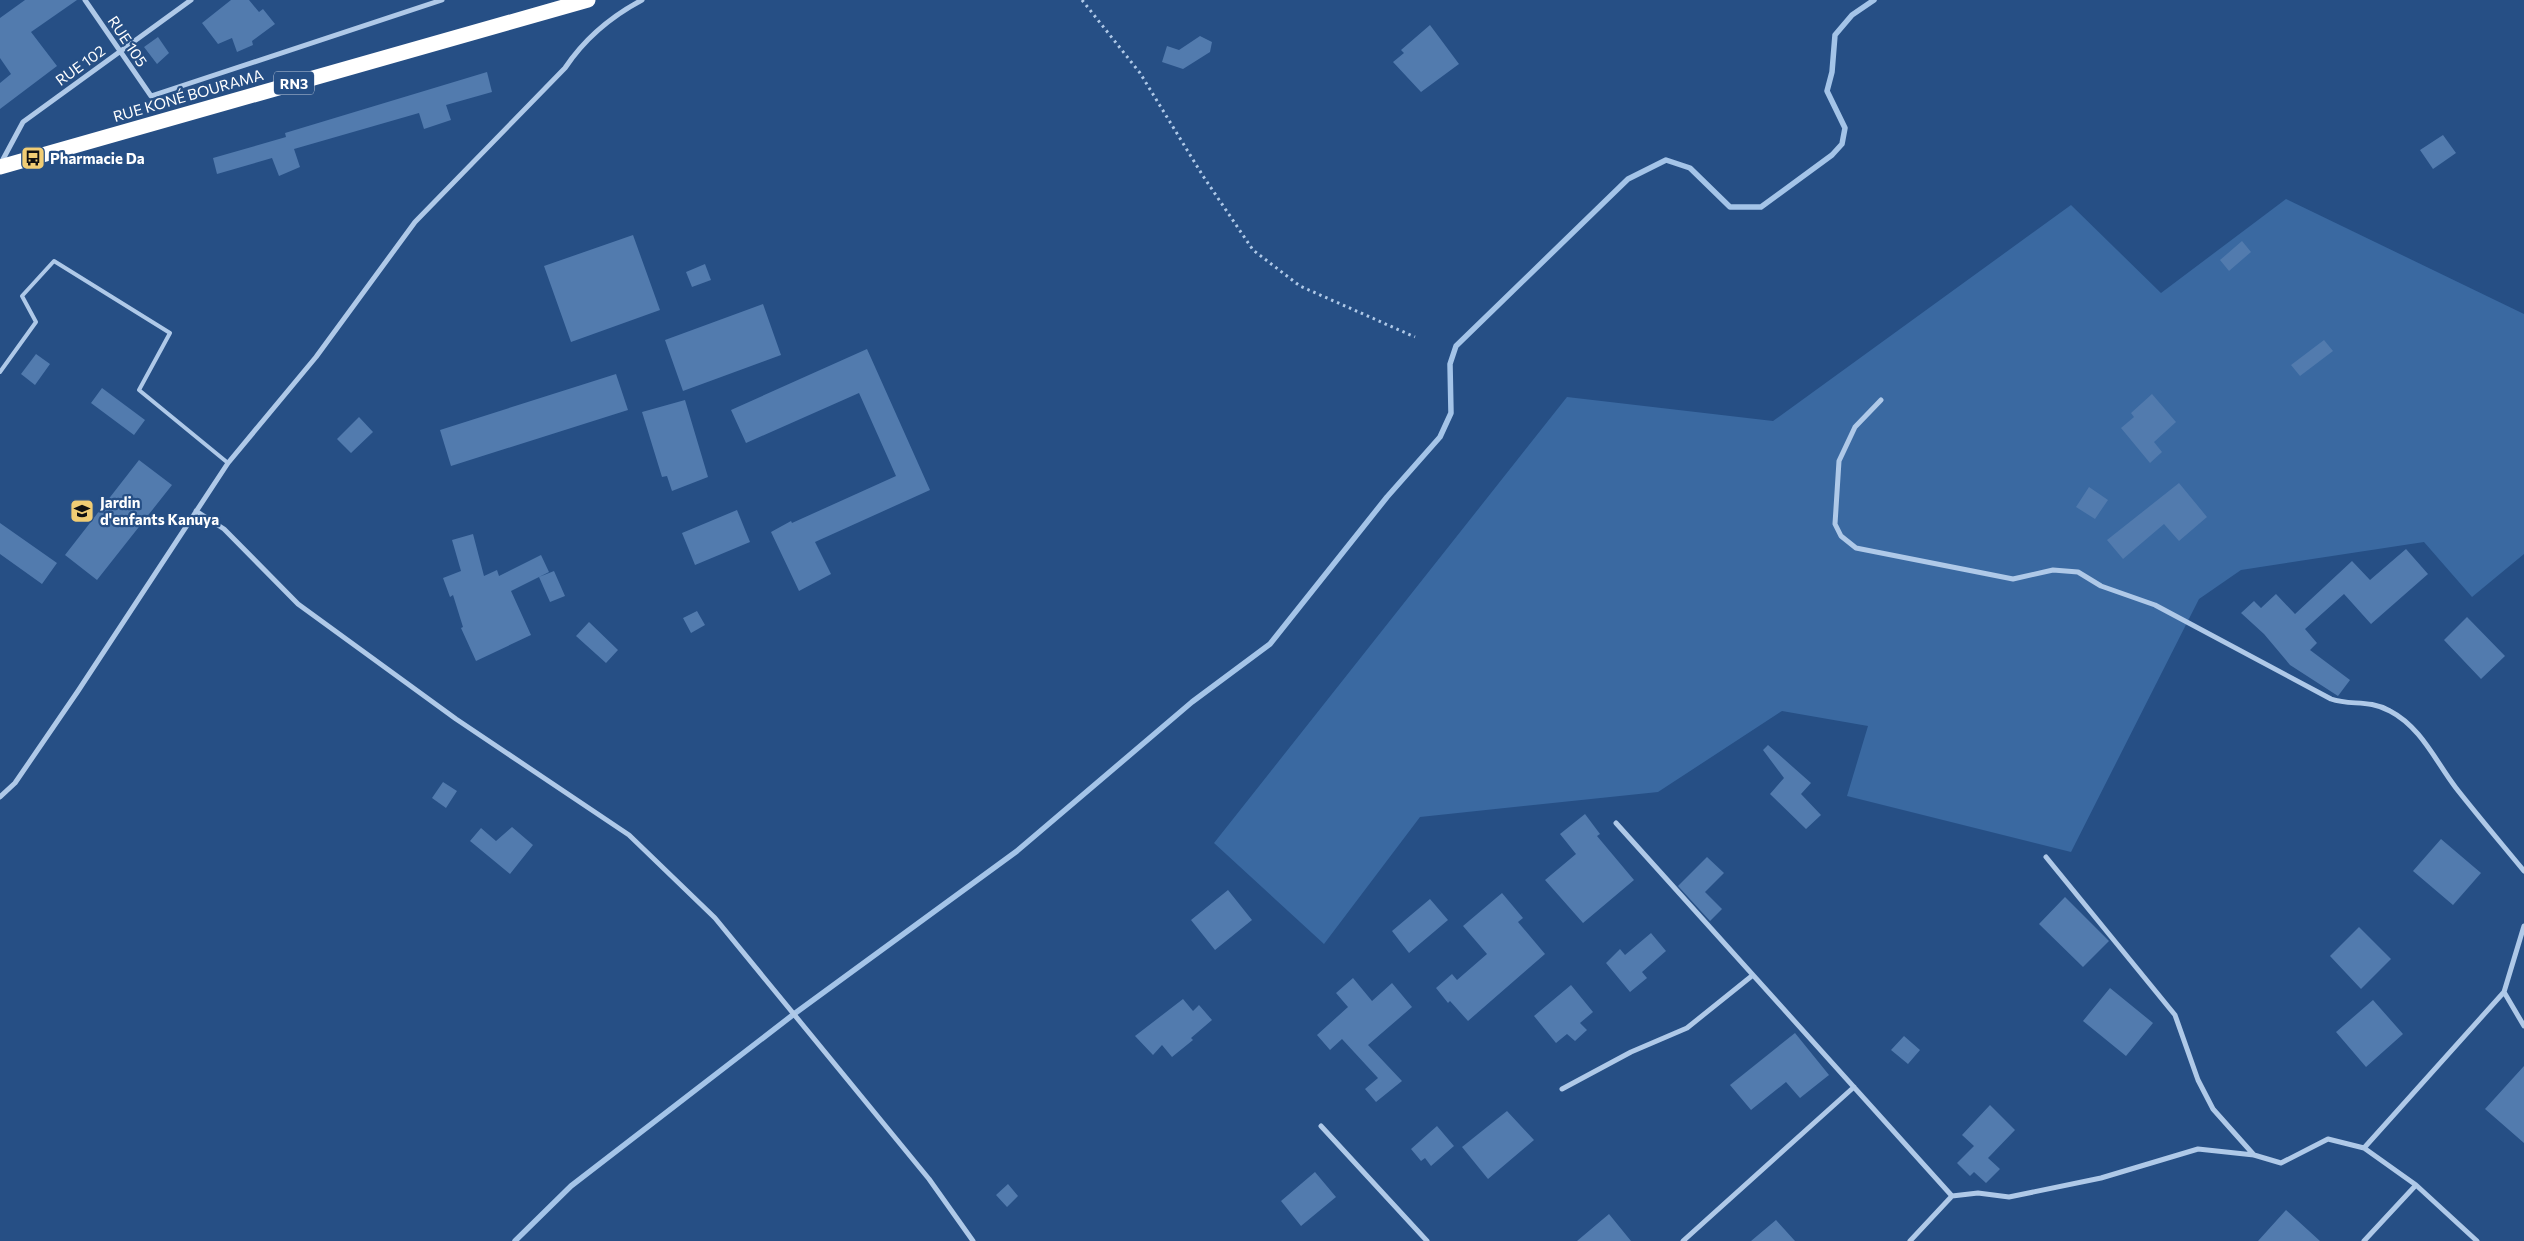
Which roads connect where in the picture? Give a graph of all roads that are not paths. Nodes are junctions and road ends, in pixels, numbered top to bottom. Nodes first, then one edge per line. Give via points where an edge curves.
1 (85, 0) edge
2 (191, 0) edge
3 (442, 0) edge
4 (588, 0) edge
5 (642, 0) edge
6 (119, 52) junction
7 (0, 166) edge
8 (0, 372) edge
9 (1881, 400) dead end
10 (228, 462) junction
11 (196, 512) junction
12 (0, 797) edge
13 (1616, 823) dead end
14 (2046, 857) dead end
15 (2524, 871) edge
16 (2524, 926) edge
17 (1753, 975) junction
18 (2504, 992) junction
19 (2524, 1026) edge
20 (1854, 1087) junction
21 (1562, 1089) dead end
22 (1321, 1126) dead end
23 (2364, 1148) junction
24 (2254, 1155) junction
25 (2416, 1186) junction
26 (1952, 1196) junction
27 (973, 1241) edge
28 (1427, 1241) edge
29 (1684, 1241) edge
30 (1910, 1241) edge
31 (2364, 1241) edge
32 (2477, 1241) edge

1 - 6 street, RUE 105
2 - 6 street, RUE 102
3 - 6 street, RUE 105 via 151,96
4 - 7 highway, RUE KONÉ BOURAMA / RN3
5 - 10 street via 620,12 578,48 552,82 414,222 316,357
6 - 7 street, RUE 102 via 23,122
8 - 10 lane via 36,322 22,296 54,261 170,333 139,390
9 - 15 street via 1855,426 1839,462 1835,524 1841,536 1856,548 2013,579 2053,570 2078,572 2101,586 2155,605 2331,700 2365,702 2391,711 2418,734 2455,788
10 - 11 street
11 - 12 street via 15,784
11 - 27 street via 224,529 298,604 456,718 629,835 715,918 929,1179
13 - 17 street
14 - 24 street via 2175,1015 2198,1080 2213,1110
16 - 18 street
17 - 20 street
17 - 21 street via 1687,1028 1631,1052
18 - 19 street
18 - 23 street
20 - 26 street
20 - 29 street
22 - 28 street
23 - 24 street via 2328,1139 2281,1163
23 - 25 street
24 - 26 street via 2198,1149 2101,1178 2009,1197 1978,1193
25 - 31 street
25 - 32 street
26 - 30 street

